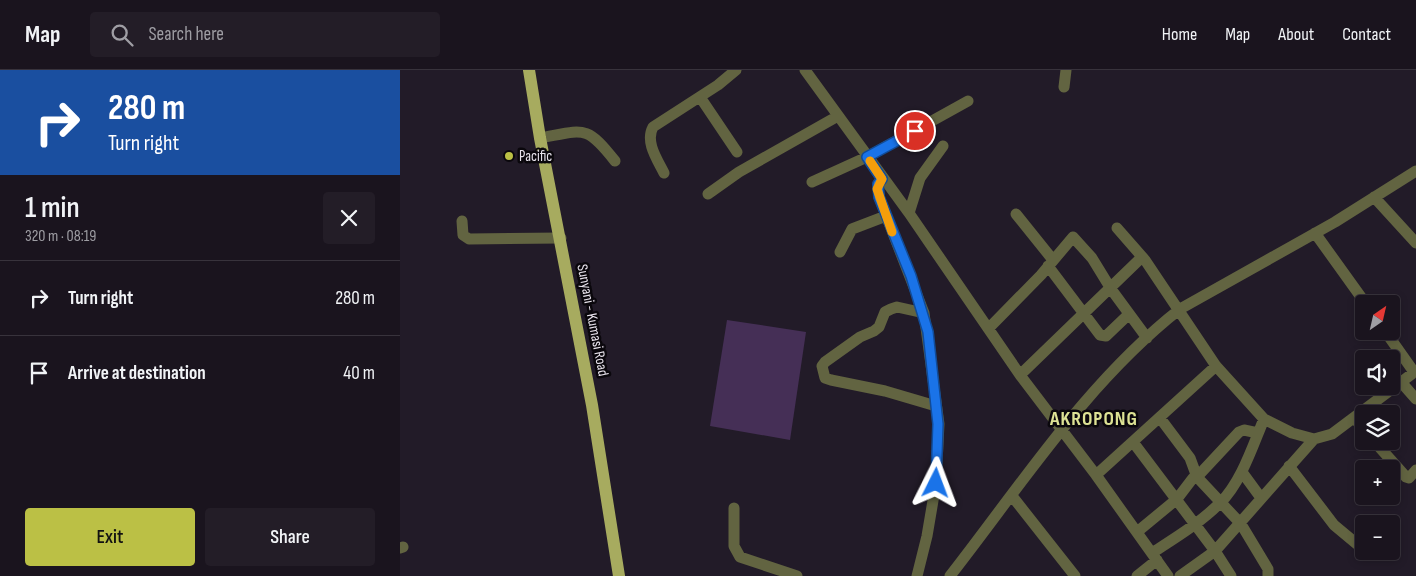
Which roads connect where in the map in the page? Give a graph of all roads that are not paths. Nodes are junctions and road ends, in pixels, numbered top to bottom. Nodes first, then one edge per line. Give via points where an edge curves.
1 (529, 70) edge
2 (736, 70) edge
3 (805, 70) edge
4 (1066, 70) edge
5 (1064, 86) dead end
6 (700, 97) junction
7 (968, 100) dead end
8 (838, 116) junction
9 (540, 138) junction
10 (943, 146) dead end
11 (737, 152) dead end
12 (867, 157) junction
13 (615, 162) dead end
14 (1416, 171) edge
15 (664, 173) dead end
16 (882, 179) junction
17 (812, 182) dead end
18 (708, 194) dead end
19 (1374, 197) junction
20 (909, 214) junction
21 (1016, 214) dead end
22 (886, 216) junction
23 (462, 221) dead end
24 (1117, 228) dead end
25 (1315, 233) junction
26 (561, 238) junction
27 (1416, 243) edge
28 (840, 252) dead end
29 (1141, 258) junction
30 (1051, 263) junction
31 (1111, 289) junction
32 (1360, 295) edge
33 (1180, 309) junction
34 (924, 313) junction
35 (1085, 314) junction
36 (1128, 315) junction
37 (988, 328) junction
38 (1147, 338) junction
39 (1392, 340) edge
40 (1216, 366) junction
41 (1415, 372) edge
42 (1020, 375) junction
43 (1402, 382) junction
44 (1416, 399) edge
45 (936, 406) junction
46 (1160, 418) junction
47 (1354, 418) joint
48 (1264, 419) junction
49 (1062, 430) junction
50 (1258, 433) junction
51 (1314, 439) junction
52 (1134, 442) junction
53 (1382, 450) edge
54 (1289, 466) junction
55 (1416, 470) edge
56 (1242, 472) junction
57 (1096, 475) junction
58 (1197, 476) junction
59 (1012, 496) junction
60 (1261, 498) junction
61 (1176, 499) junction
62 (1221, 502) junction
63 (734, 508) dead end
64 (1241, 524) junction
65 (1194, 525) junction
66 (1137, 532) junction
67 (1355, 542) edge
68 (1215, 551) junction
69 (1154, 557) junction
70 (619, 576) edge
71 (797, 576) edge
72 (917, 576) edge
73 (950, 576) edge
74 (1075, 576) edge
75 (1137, 576) edge
76 (1168, 576) edge
77 (1180, 576) edge
78 (1231, 576) edge
79 (1268, 576) edge

1 - 9 main road, Sunyani - Kumasi Road
2 - 6 street
3 - 8 street
4 - 5 street
6 - 11 street
6 - 15 street via 651,129 651,144
7 - 12 street
8 - 12 street
8 - 18 street via 739,172
9 - 13 street via 586,132 596,138
9 - 26 main road, Sunyani - Kumasi Road
10 - 20 street via 920,178
12 - 16 street
12 - 17 street
14 - 19 street
16 - 20 street
16 - 22 street via 877,189
19 - 25 street
19 - 27 street
20 - 37 street
21 - 30 street
22 - 28 street via 852,229
22 - 34 street
23 - 26 street via 463,235 469,238
24 - 29 street
25 - 32 street
25 - 33 street
26 - 70 main road, Sunyani - Kumasi Road
29 - 31 street
29 - 33 street
30 - 31 street via 1075,237
30 - 35 street
30 - 37 street
31 - 35 street
31 - 36 street
33 - 38 street
33 - 40 street
34 - 45 street
34 - 45 street via 897,307 891,309 879,327 822,366 825,378
35 - 36 street via 1103,336
35 - 42 street
36 - 38 street
37 - 42 street
38 - 49 street via 1100,383
39 - 41 street
40 - 46 street
40 - 48 street
41 - 43 street
42 - 49 street
43 - 44 street
43 - 47 street
45 - 72 street via 936,483
46 - 52 street
46 - 58 street via 1190,458
47 - 51 street via 1332,434
48 - 50 street
48 - 51 street via 1299,436
49 - 57 street
49 - 59 street
50 - 56 street
50 - 58 street via 1239,432
51 - 54 street
52 - 57 street
52 - 61 street
53 - 55 street via 1406,477 1409,478
54 - 60 street
54 - 67 street via 1334,525
56 - 60 street
56 - 62 street
57 - 66 street
58 - 61 street
58 - 62 street
59 - 73 street
59 - 74 street
60 - 64 street
61 - 65 street
61 - 66 street
62 - 64 street
62 - 65 street
63 - 71 street via 734,546 740,557
64 - 68 street
64 - 79 street via 1268,570
65 - 68 street
65 - 69 street
66 - 69 street
68 - 77 street
68 - 78 street
69 - 75 street
69 - 76 street

